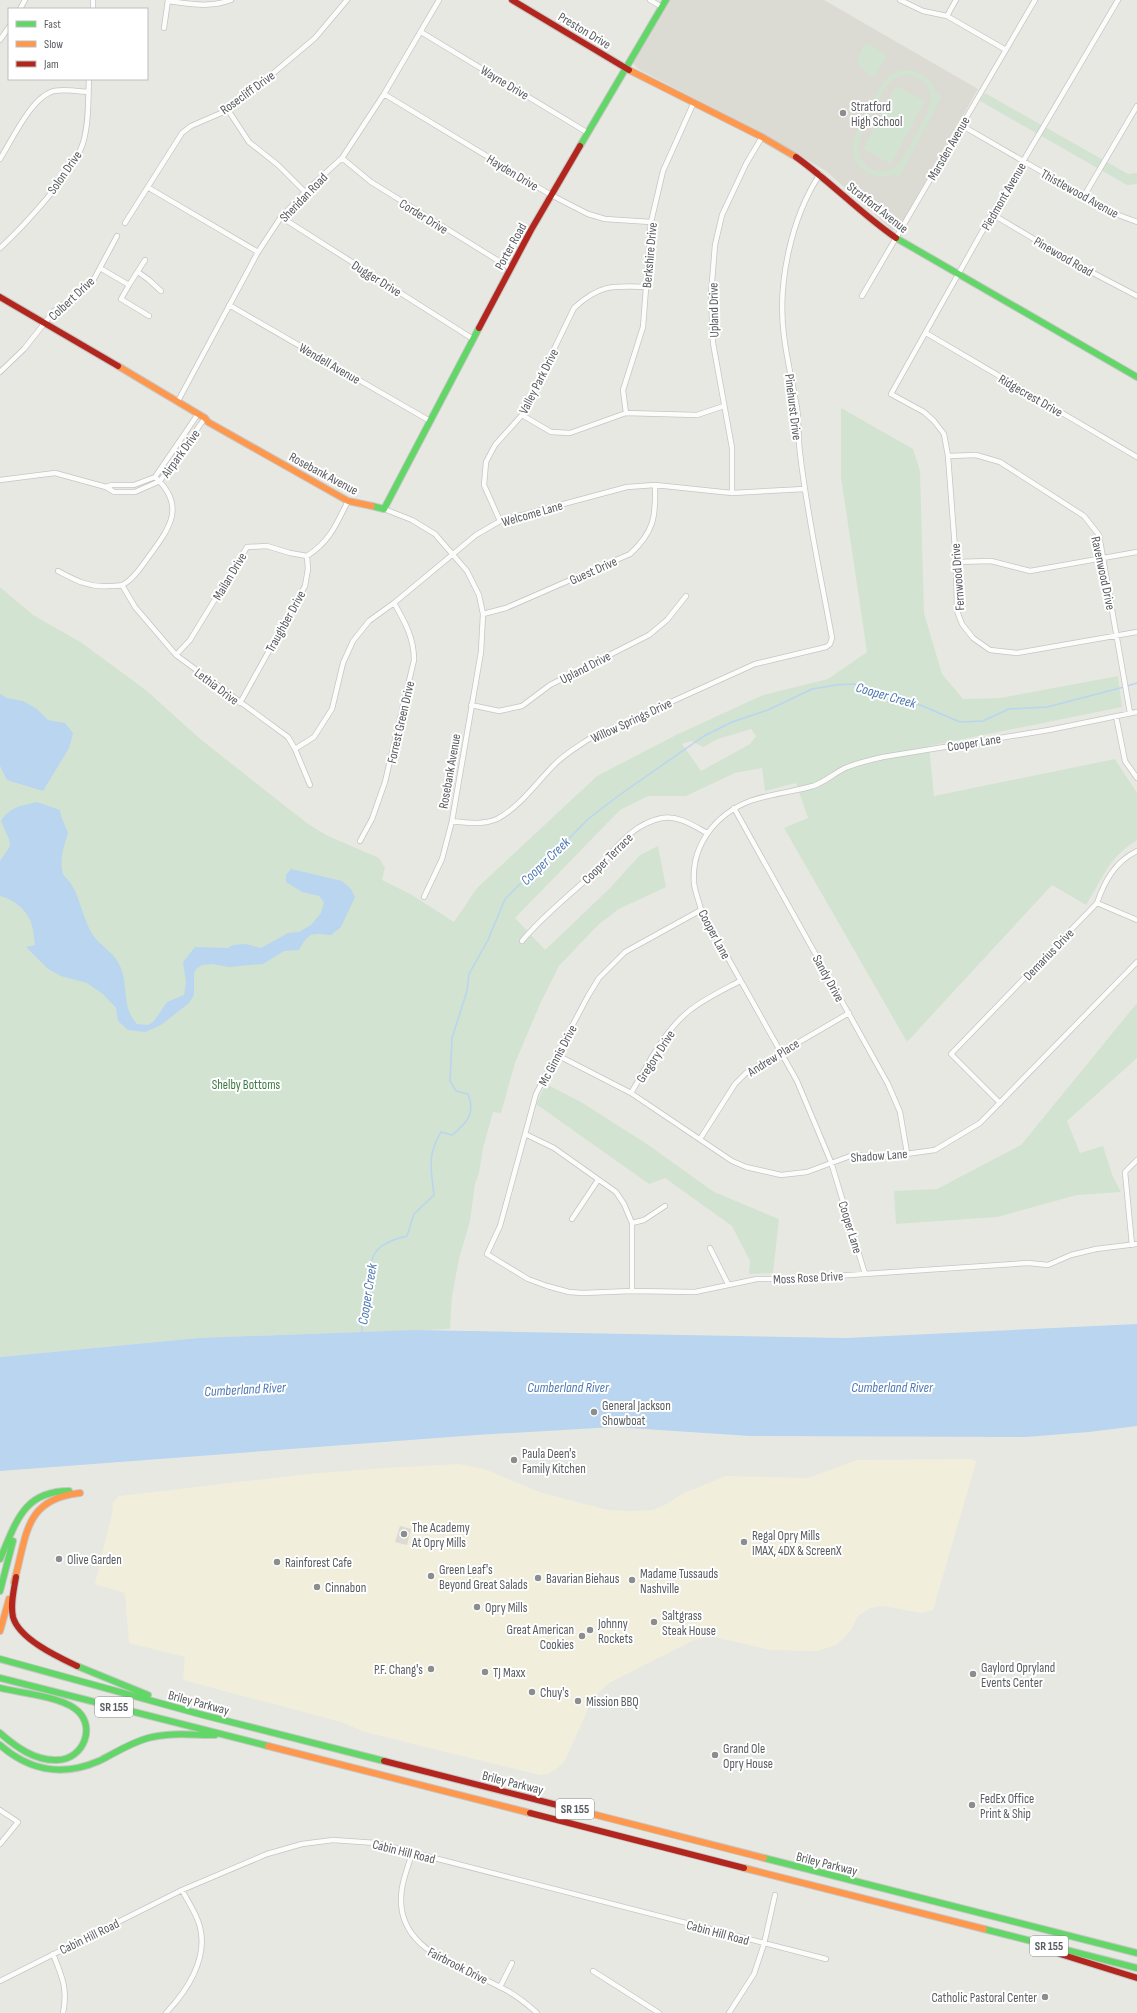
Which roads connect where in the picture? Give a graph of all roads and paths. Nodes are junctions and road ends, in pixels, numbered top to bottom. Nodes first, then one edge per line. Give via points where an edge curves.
1 (231, 0) edge
2 (347, 0) edge
3 (439, 0) edge
4 (512, 0) edge
5 (650, 0) edge
6 (666, 0) edge
7 (900, 0) edge
8 (956, 0) edge
9 (1035, 0) edge
10 (1118, 0) edge
11 (168, 1) edge
12 (662, 7) junction
13 (947, 16) junction
14 (8, 28) edge
15 (164, 28) dead end
16 (421, 32) junction
17 (0, 40) edge
18 (1006, 50) junction
19 (626, 68) junction
20 (89, 80) edge
21 (88, 92) junction
22 (384, 94) junction
23 (694, 102) junction
24 (1137, 106) edge
25 (228, 110) junction
26 (961, 125) junction
27 (588, 133) junction
28 (762, 137) junction
29 (342, 158) junction
30 (0, 159) edge
31 (1023, 162) junction
32 (820, 174) junction
33 (149, 188) junction
34 (305, 192) junction
35 (551, 195) junction
36 (1084, 196) junction
37 (992, 214) junction
38 (281, 217) junction
39 (651, 222) junction
40 (1137, 222) edge
41 (125, 223) dead end
42 (116, 236) dead end
43 (896, 238) junction
44 (0, 248) edge
45 (258, 252) junction
46 (145, 260) dead end
47 (100, 268) junction
48 (510, 268) junction
49 (138, 272) junction
50 (958, 273) junction
51 (129, 285) junction
52 (646, 287) junction
53 (161, 291) dead end
54 (862, 296) dead end
55 (1137, 296) edge
56 (0, 298) edge
57 (229, 305) junction
58 (149, 316) dead end
59 (44, 324) junction
60 (926, 333) junction
61 (473, 339) junction
62 (0, 372) edge
63 (1137, 377) edge
64 (891, 394) joint
65 (178, 401) junction
66 (724, 406) junction
67 (626, 413) junction
68 (198, 414) junction
69 (522, 415) junction
70 (205, 418) junction
71 (430, 421) junction
72 (948, 456) junction
73 (1137, 457) edge
74 (156, 476) junction
75 (0, 480) edge
76 (160, 481) junction
77 (655, 485) junction
78 (106, 487) junction
79 (805, 489) junction
80 (732, 493) junction
81 (348, 501) junction
82 (384, 509) junction
83 (500, 521) junction
84 (1137, 552) edge
85 (453, 553) junction
86 (307, 556) junction
87 (1103, 558) junction
88 (956, 562) junction
89 (58, 571) dead end
90 (122, 585) junction
91 (686, 596) dead end
92 (394, 603) junction
93 (483, 614) junction
94 (1137, 632) edge
95 (1117, 636) junction
96 (830, 644) joint
97 (176, 655) junction
98 (240, 703) junction
99 (471, 705) junction
100 (1137, 712) edge
101 (1130, 713) junction
102 (1116, 716) junction
103 (296, 749) junction
104 (1137, 778) edge
105 (310, 785) dead end
106 (734, 808) junction
107 (452, 821) junction
108 (707, 833) junction
109 (360, 840) dead end
110 (1137, 851) edge
111 (424, 897) dead end
112 (1097, 903) junction
113 (701, 910) junction
114 (1137, 920) edge
115 (522, 941) dead end
116 (1137, 962) edge
117 (740, 980) junction
118 (849, 1013) junction
119 (780, 1052) junction
120 (557, 1055) junction
121 (631, 1093) junction
122 (1000, 1103) junction
123 (525, 1134) junction
124 (700, 1139) junction
125 (907, 1153) junction
126 (1137, 1160) edge
127 (831, 1162) junction
128 (598, 1180) junction
129 (665, 1206) dead end
130 (572, 1219) dead end
131 (632, 1223) junction
132 (1135, 1245) edge
133 (710, 1248) dead end
134 (487, 1254) joint
135 (865, 1274) junction
136 (728, 1284) junction
137 (632, 1291) junction
138 (30, 1502) junction
139 (38, 1510) junction
140 (19, 1519) junction
141 (0, 1559) edge
142 (16, 1577) junction
143 (0, 1591) edge
144 (0, 1631) edge
145 (2, 1659) edge
146 (0, 1678) edge
147 (0, 1688) edge
148 (203, 1715) junction
149 (0, 1733) edge
150 (228, 1735) junction
151 (0, 1745) edge
152 (0, 1810) edge
153 (0, 1844) edge
154 (412, 1853) junction
155 (182, 1890) junction
156 (775, 1895) dead end
157 (960, 1924) junction
158 (1078, 1937) junction
159 (764, 1944) junction
160 (1137, 1950) edge
161 (1137, 1953) edge
162 (53, 1954) junction
163 (826, 1959) dead end
164 (512, 1963) dead end
165 (1137, 1968) edge
166 (593, 1970) dead end
167 (1137, 1978) edge
168 (0, 1980) edge
169 (500, 1987) junction
170 (63, 2013) edge
171 (166, 2013) edge
172 (537, 2013) edge
173 (659, 2013) edge
174 (729, 2013) edge

1 - 11 street via 206,6
2 - 25 street, Rosecliff Drive via 315,38
3 - 16 street, Sheridan Road
4 - 19 main road, Preston Drive
5 - 12 street
6 - 12 main road, Porter Road
7 - 13 street via 923,11
8 - 13 street
9 - 18 street, Marsden Avenue
10 - 31 street, Piedmont Avenue
11 - 15 street
12 - 19 main road, Porter Road
13 - 18 street
14 - 17 street
16 - 22 street, Sheridan Road
16 - 27 street, Wayne Drive
18 - 26 street, Marsden Avenue
19 - 23 main road, Stratford Avenue
19 - 27 main road, Porter Road
20 - 21 street, Solon Drive
21 - 30 street via 60,90 40,98
21 - 44 street, Solon Drive via 85,131 77,156 26,223
22 - 29 street, Sheridan Road
22 - 35 street, Hayden Drive
23 - 28 main road, Stratford Avenue
23 - 39 street, Berkshire Drive via 664,171
24 - 36 street
25 - 33 street, Rosecliff Drive via 191,126 182,133
25 - 34 street via 249,142 278,165
26 - 31 street, Thistlewood Avenue
26 - 43 street, Marsden Avenue
27 - 35 main road, Porter Road
28 - 32 main road, Stratford Avenue
28 - 66 street, Upland Drive via 722,215 715,245 711,294 713,336
29 - 34 street, Sheridan Road
29 - 48 street, Corder Drive via 371,182
31 - 36 street, Thistlewood Avenue
31 - 37 street, Piedmont Avenue
32 - 43 main road, Stratford Avenue
32 - 79 street, Pinehurst Drive via 804,201 797,220 782,295 784,336 797,409
33 - 41 street, Rosecliff Drive
33 - 45 street
34 - 38 street, Sheridan Road
35 - 39 street, Hayden Drive via 588,214 605,219
35 - 48 main road, Porter Road
36 - 40 street, Thistlewood Avenue via 1113,213
37 - 50 street, Piedmont Avenue
37 - 55 street, Pinewood Road via 1074,263
38 - 45 street, Sheridan Road
38 - 61 street, Dugger Drive
39 - 52 street, Berkshire Drive
42 - 47 street, Colbert Drive
43 - 50 main road, Stratford Avenue
43 - 54 street, Marsden Avenue
45 - 57 street, Sheridan Road
46 - 49 street
47 - 51 street
47 - 59 street, Colbert Drive via 94,279 54,311
48 - 61 main road, Porter Road
49 - 51 street
49 - 53 street
50 - 60 street, Piedmont Avenue
50 - 63 main road, Stratford Avenue
51 - 58 street via 121,299
52 - 67 street, Berkshire Drive via 641,338 623,390
52 - 69 street, Valley Park Drive via 612,286 588,295 574,308
56 - 59 main road, Rosebank Avenue
57 - 65 street, Sheridan Road
57 - 71 street, Wendell Avenue
59 - 62 street, Colbert Drive via 24,349
59 - 65 main road, Rosebank Avenue
60 - 64 street, Piedmont Avenue
60 - 73 street, Ridgecrest Drive
61 - 71 main road, Porter Road
64 - 72 street, Fernwood Drive via 924,412 934,421 944,434
65 - 68 main road, Rosebank Avenue
66 - 67 street via 697,415
66 - 80 street, Upland Drive via 732,448
67 - 69 street via 570,433 551,432
68 - 70 main road, Rosebank Avenue
68 - 74 street, Airpark Drive
69 - 83 street, Valley Park Drive via 495,445 486,462 484,485
70 - 76 street, Airpark Drive
70 - 81 main road, Rosebank Avenue
71 - 82 main road, Porter Road
72 - 87 street, Ravenwood Drive via 976,455 1000,462 1084,516 1099,535
72 - 88 street, Fernwood Drive
74 - 76 street
74 - 78 street, Airpark Drive via 134,485 112,484
75 - 78 street, Airpark Drive via 55,473
76 - 78 street, Airpark Drive via 135,492 114,492
76 - 90 street via 171,500 173,517 168,531 139,570
77 - 80 street, Welcome Lane
77 - 83 street, Welcome Lane via 627,486
77 - 93 street, Guest Drive via 656,510 653,525 642,543 630,554 506,608
79 - 80 street, Welcome Lane
79 - 96 street, Pinehurst Drive via 832,638
81 - 82 main road, Rosebank Avenue
81 - 86 street via 331,535 320,548
82 - 85 street, Rosebank Avenue via 412,520 435,534
83 - 85 street, Welcome Lane
84 - 87 street
85 - 92 street, Welcome Lane
85 - 93 street, Rosebank Avenue via 479,594
86 - 97 street, Mailan Drive via 267,546 247,547 190,640
86 - 98 street, Traughber Drive via 305,586
87 - 88 street via 1030,572 991,561
87 - 95 street, Ravenwood Drive
88 - 95 street, Fernwood Drive via 957,611 962,624 973,638 990,650 1017,653
89 - 90 street via 85,585
90 - 97 street, Lethia Drive via 135,606
91 - 99 street, Upland Drive via 667,620 648,635 550,685 522,706 500,711
92 - 103 street, Welcome Lane via 369,621 353,641 343,663 332,709 314,737
92 - 109 street, Forrest Green Drive via 410,631 414,660 384,789
93 - 99 street, Rosebank Avenue via 481,652
94 - 95 street, Fernwood Drive
95 - 101 street, Ravenwood Drive
96 - 107 street, Willow Springs Drive via 755,664 589,739 555,764 508,812 496,819 476,824
97 - 98 street, Lethia Drive
98 - 103 street, Lethia Drive via 288,737
99 - 107 street, Rosebank Avenue
100 - 101 street
101 - 102 street, Cooper Lane
102 - 104 street via 1125,761
102 - 106 street, Cooper Lane via 1049,730 875,759 844,769 823,782
103 - 105 street, Lethia Drive
106 - 108 street, Cooper Lane via 722,816
106 - 118 street, Sandy Drive
107 - 111 street, Rosebank Avenue via 442,859
108 - 113 street, Cooper Lane via 699,848 695,866 694,883
108 - 115 street, Cooper Terrace via 681,820 663,818 637,828 626,836 588,878 548,913
110 - 112 street, Demarius Drive via 1128,855 1113,869 1103,884
112 - 114 street
112 - 122 street, Demarius Drive via 951,1054
113 - 117 street, Cooper Lane
113 - 120 street, Mc Ginnis Drive via 642,941 620,957 599,978
116 - 122 street, Shadow Lane
117 - 119 street, Cooper Lane
117 - 121 street, Gregory Drive via 689,1011 671,1029
118 - 119 street, Andrew Place
118 - 125 street, Sandy Drive via 888,1084 900,1112
119 - 124 street, Andrew Place via 746,1073 735,1084
119 - 127 street, Cooper Lane via 797,1081
120 - 121 street, Shadow Lane
120 - 123 street, Mc Ginnis Drive via 536,1094
121 - 124 street, Shadow Lane
122 - 125 street, Shadow Lane via 980,1123 954,1140 935,1150
123 - 128 street via 554,1148
123 - 134 street, Mc Ginnis Drive via 500,1226
124 - 127 street, Shadow Lane via 746,1168 781,1175 807,1172
125 - 127 street, Shadow Lane via 884,1157 853,1155
126 - 132 street via 1125,1172
127 - 135 street, Cooper Lane
128 - 130 street
128 - 131 street via 616,1192
129 - 131 street via 644,1220
131 - 137 street
132 - 135 street, Moss Rose Drive via 1096,1249 1071,1255 1048,1265 1028,1263
133 - 136 street
134 - 137 street, Moss Rose Drive via 528,1278 569,1292
135 - 136 street, Moss Rose Drive via 757,1279
136 - 137 street, Moss Rose Drive via 695,1292
138 - 139 main road
138 - 139 main road via 35,1497 54,1490 80,1493 52,1499
138 - 140 main road
139 - 142 main road via 28,1528
140 - 141 main road
140 - 143 main road
142 - 144 main road
142 - 148 main road via 12,1609 18,1628 30,1640 72,1663
145 - 148 main road, Briley Parkway / SR 155
146 - 150 main road, Briley Parkway / SR 155
147 - 149 main road via 74,1708 83,1717 87,1734 85,1743 75,1756 55,1760 27,1752
148 - 158 main road, Briley Parkway / SR 155
150 - 151 main road via 177,1734 148,1738 74,1769 35,1768 12,1757
150 - 157 main road, Briley Parkway / SR 155
152 - 153 street via 18,1822
154 - 155 street, Cabin Hill Road via 376,1843 333,1840 302,1844 267,1854
154 - 159 street, Cabin Hill Road
154 - 169 street, Fairbrook Drive via 402,1888 403,1917 408,1929 433,1955
155 - 162 street, Cabin Hill Road
155 - 171 street via 200,1927 201,1948 196,1971
156 - 159 street
157 - 165 main road, Briley Parkway / SR 155
157 - 167 main road
158 - 160 main road
158 - 161 main road, Briley Parkway / SR 155
159 - 163 street, Cabin Hill Road
159 - 174 street via 754,1974
162 - 168 street, Cabin Hill Road
162 - 170 street via 65,1988
164 - 169 street
166 - 173 street
169 - 172 street, Fairbrook Drive

